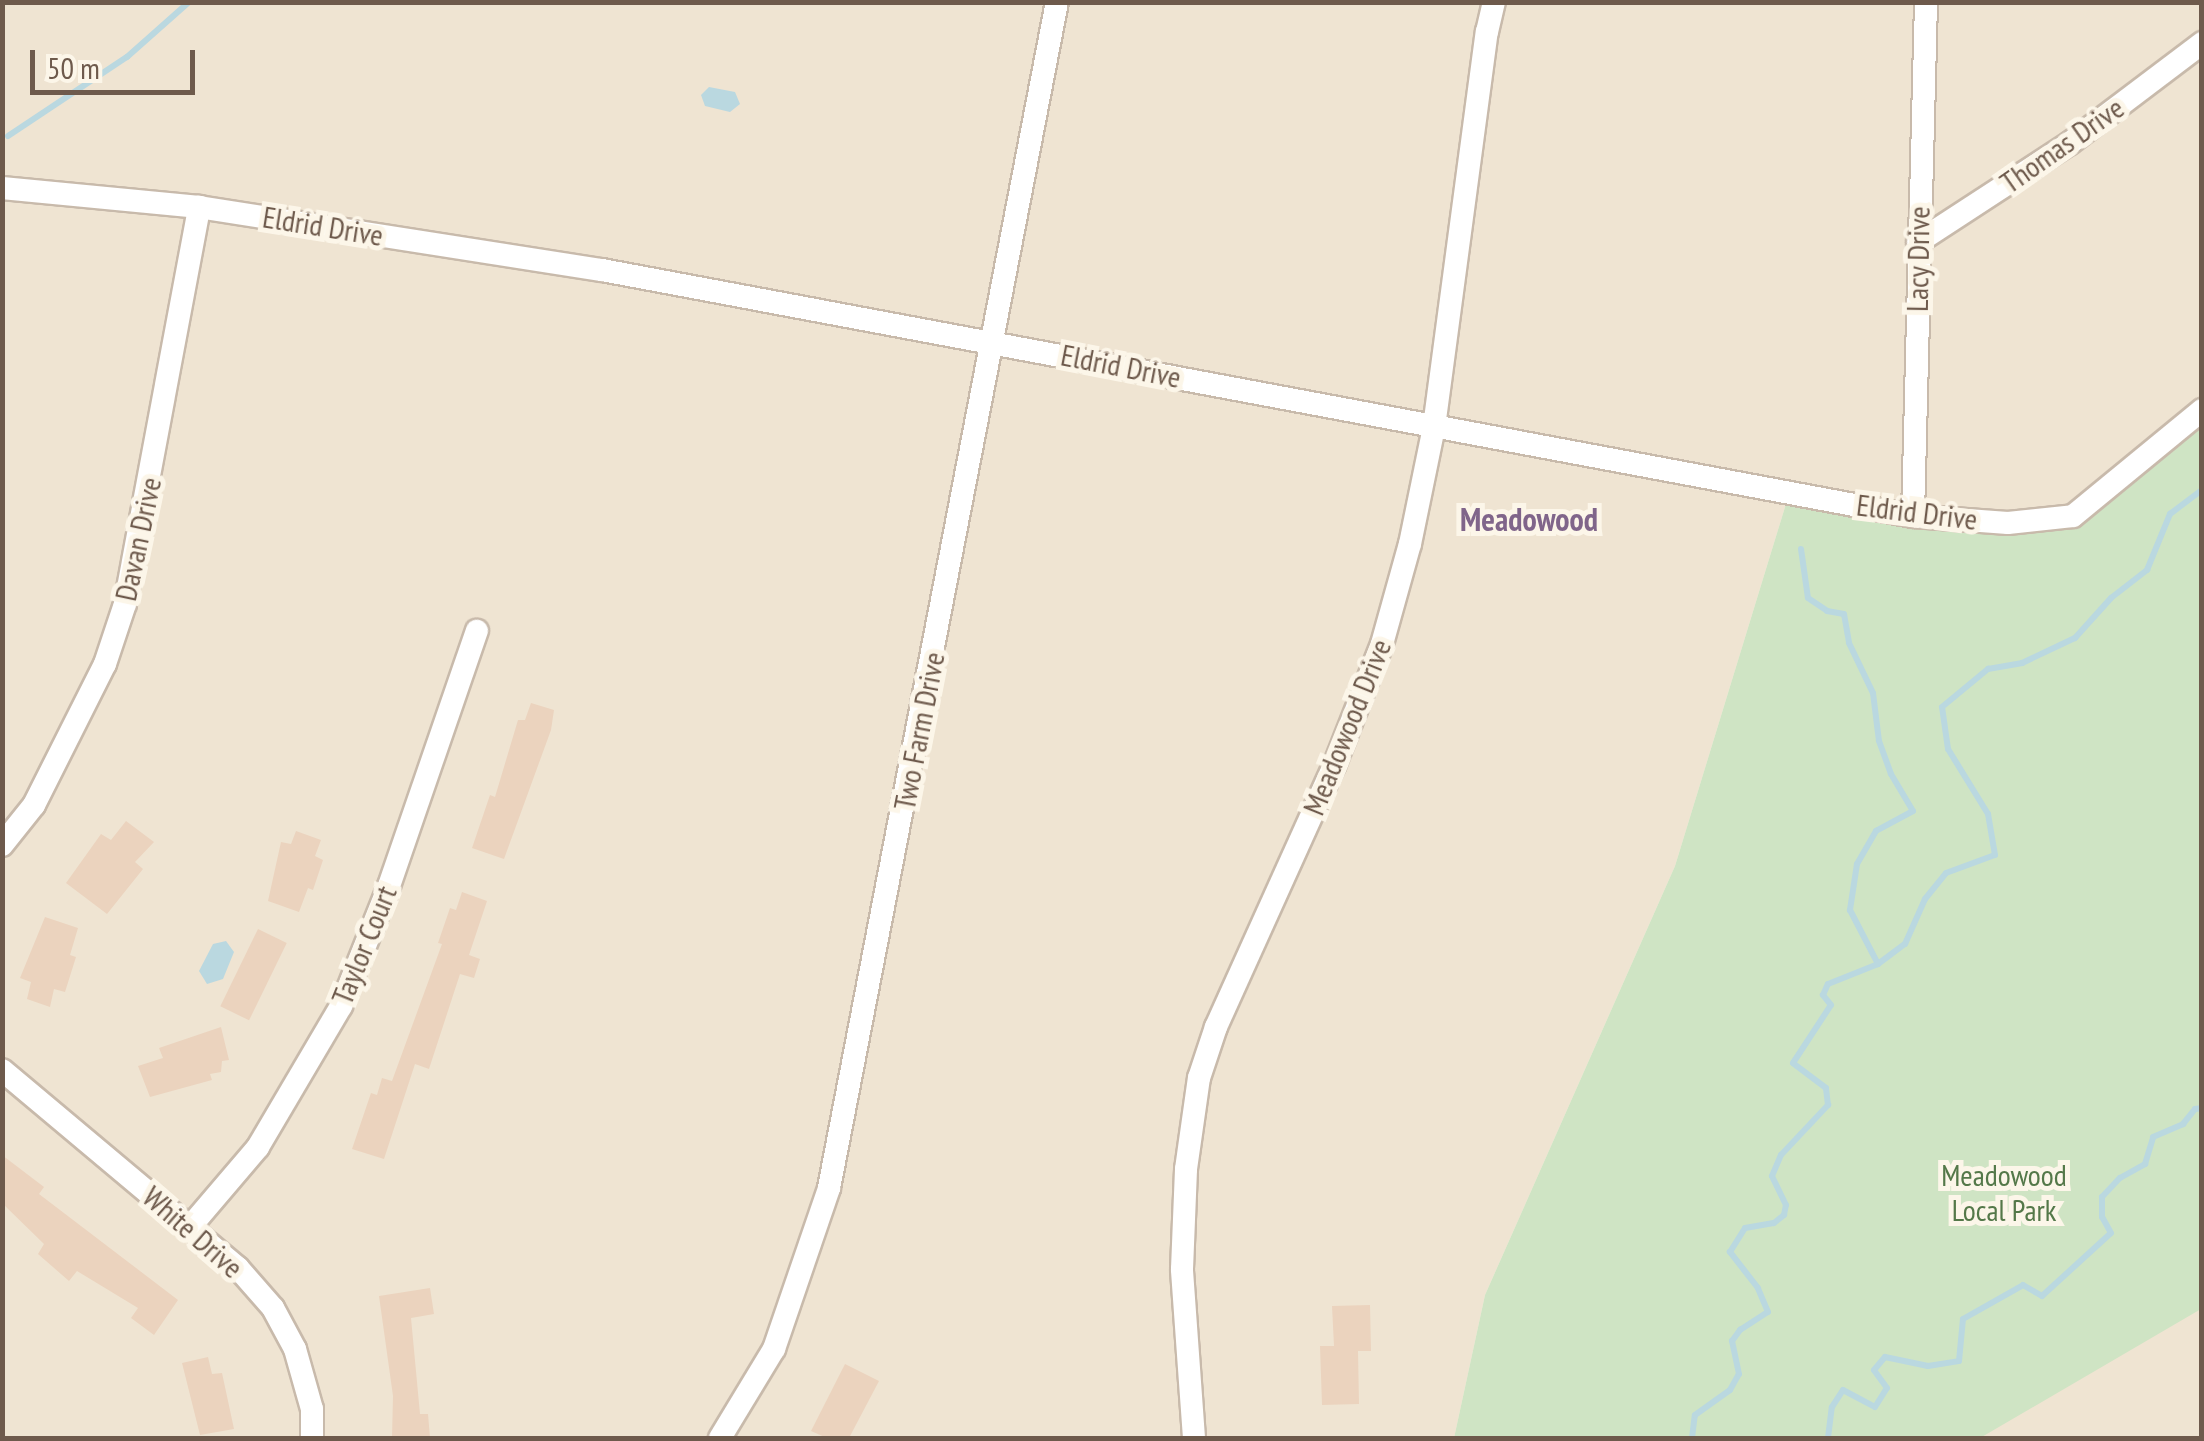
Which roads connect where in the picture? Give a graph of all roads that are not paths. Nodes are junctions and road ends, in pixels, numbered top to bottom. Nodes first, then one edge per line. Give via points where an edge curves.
1 (1057, 2) edge
2 (1494, 2) edge
3 (1926, 2) edge
4 (2202, 43) edge
5 (2, 188) edge
6 (199, 207) junction
7 (1918, 242) junction
8 (992, 341) junction
9 (2202, 410) edge
10 (1434, 426) junction
11 (1914, 516) junction
12 (477, 630) dead end
13 (2, 845) edge
14 (2, 1070) edge
15 (190, 1227) junction
16 (312, 1438) edge
17 (720, 1438) edge
18 (1194, 1438) edge

1 - 8 street, Two Farm Drive
2 - 10 street, Meadowood Drive
3 - 7 street, Lacy Drive
4 - 7 street, Thomas Drive via 2070,143
5 - 6 street, Eldrid Drive
6 - 8 street, Eldrid Drive via 602,270
6 - 13 street, Davan Drive via 125,604 106,664 34,805
7 - 11 street, Lacy Drive
8 - 10 street, Eldrid Drive
8 - 17 street, Two Farm Drive via 829,1188 774,1349
9 - 11 street, Eldrid Drive via 2073,516 2008,523
10 - 11 street, Eldrid Drive
10 - 18 street, Meadowood Drive via 1382,644 1199,1078 1182,1269
12 - 15 street, Taylor Court via 341,1006 258,1147
14 - 15 street, White Drive
15 - 16 street, White Drive via 273,1308 295,1349 312,1409

